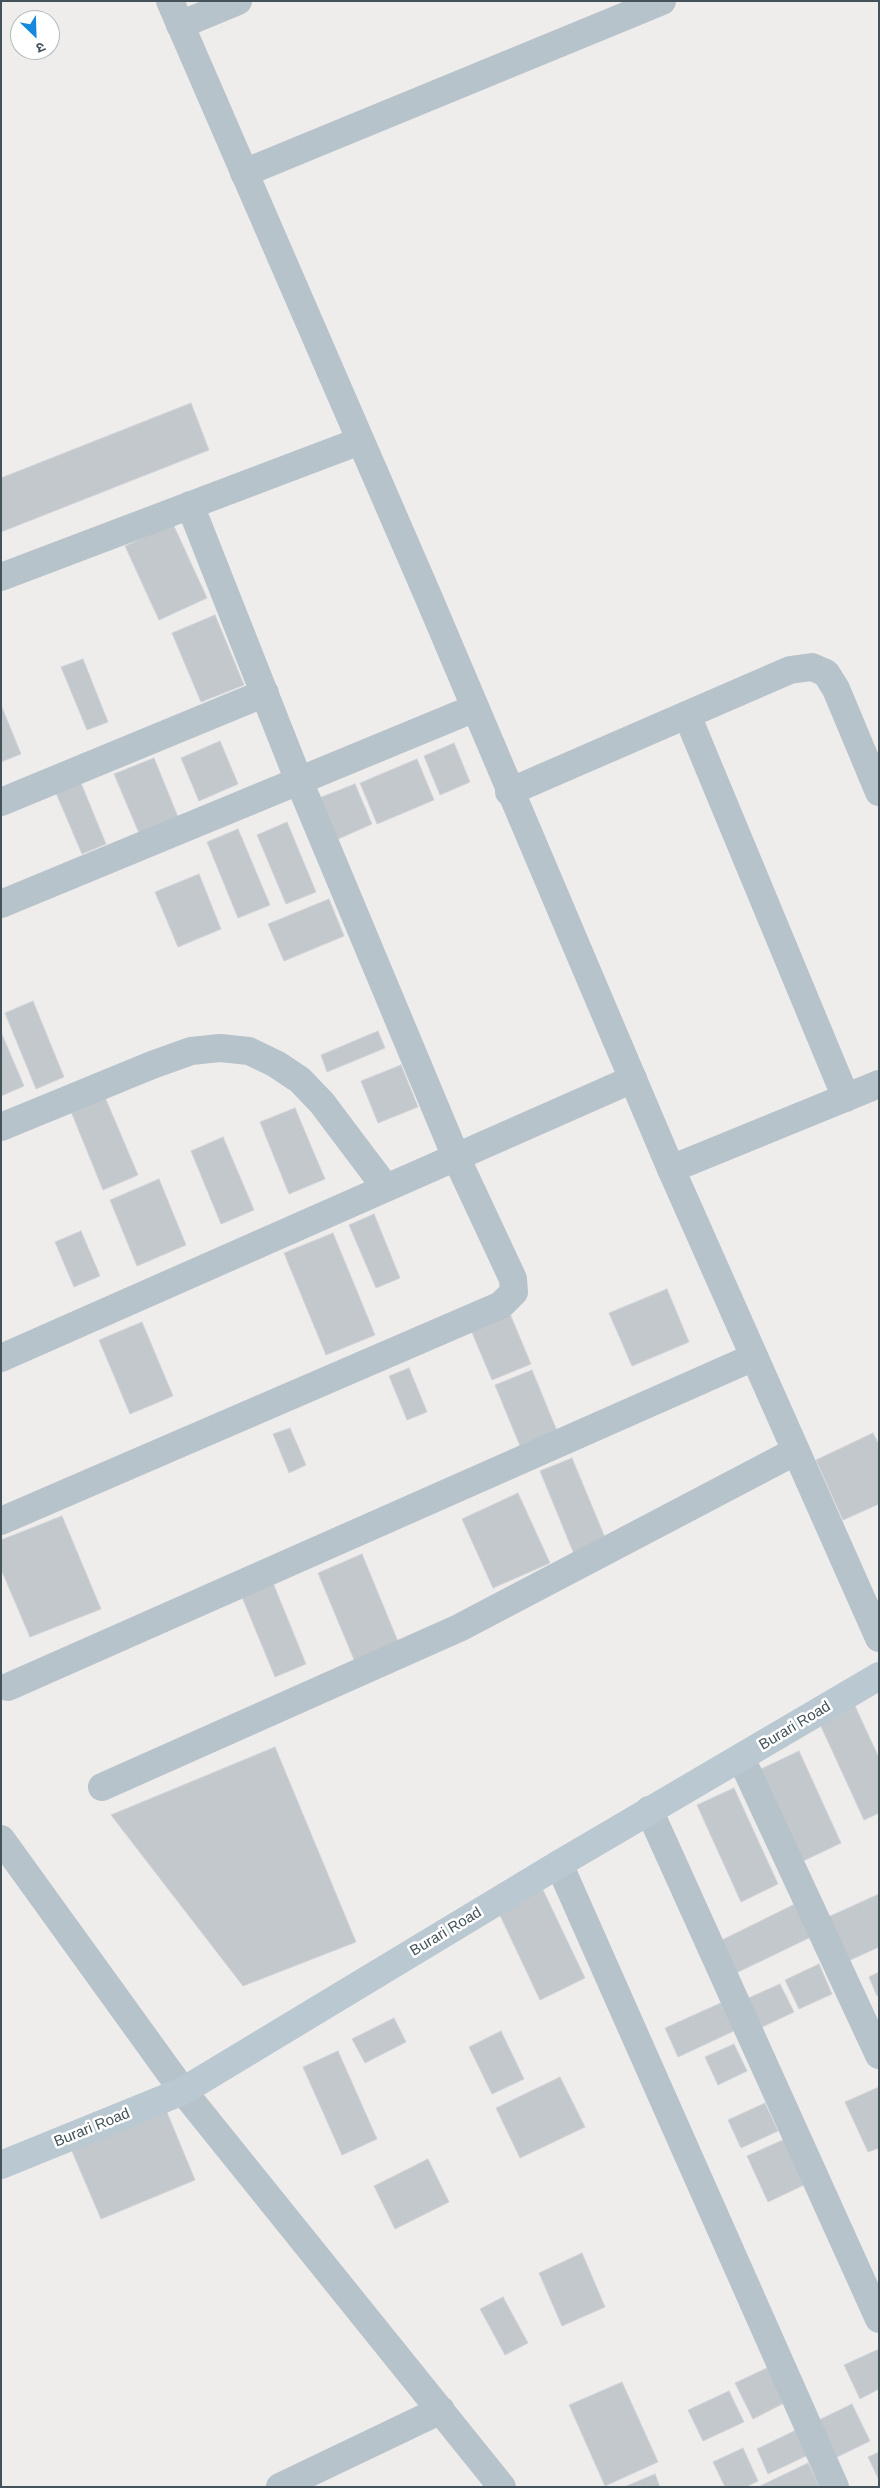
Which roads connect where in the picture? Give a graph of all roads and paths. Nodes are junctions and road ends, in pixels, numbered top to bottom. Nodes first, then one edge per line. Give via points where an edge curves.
1 (238, 1) edge
2 (662, 1) edge
3 (175, 13) edge
4 (244, 173) junction
5 (360, 441) junction
6 (190, 505) junction
7 (1, 577) edge
8 (264, 693) junction
9 (475, 708) junction
10 (687, 715) junction
11 (299, 781) junction
12 (509, 792) junction
13 (879, 792) edge
14 (1, 802) edge
15 (1, 904) edge
16 (633, 1079) junction
17 (879, 1084) edge
18 (846, 1098) junction
19 (1, 1127) edge
20 (456, 1157) junction
21 (671, 1169) junction
22 (386, 1188) junction
23 (754, 1357) junction
24 (1, 1358) edge
25 (796, 1451) junction
26 (1, 1522) edge
27 (879, 1638) edge
28 (879, 1676) edge
29 (8, 1687) dead end
30 (741, 1758) junction
31 (102, 1787) dead end
32 (649, 1810) junction
33 (1, 1840) edge
34 (559, 1864) junction
35 (879, 2055) edge
36 (193, 2085) junction
37 (1, 2165) edge
38 (879, 2319) edge
39 (441, 2410) junction
40 (280, 2487) edge
41 (502, 2487) edge
42 (835, 2487) edge

1 - 3 street
2 - 4 street
3 - 4 street
4 - 5 street
5 - 6 street
5 - 9 street
6 - 7 street
6 - 8 street
8 - 11 street
8 - 14 street
9 - 11 street
9 - 12 street
10 - 12 street
10 - 13 street via 790,670 812,666 826,673 836,689
10 - 18 street
11 - 15 street
11 - 20 street
12 - 16 street
16 - 20 street
16 - 21 street
17 - 18 street
18 - 21 street
19 - 22 street via 191,1051 220,1048 249,1052 300,1080 322,1103
20 - 22 street
20 - 26 street via 514,1279 514,1292 501,1305
21 - 23 street
22 - 24 street
23 - 25 street
23 - 29 street
25 - 27 street
25 - 31 street via 459,1628
28 - 30 main road, Burari Road
30 - 32 main road, Burari Road
30 - 35 street
32 - 34 main road, Burari Road
32 - 38 street
33 - 36 street
34 - 36 main road, Burari Road
34 - 42 street
36 - 37 main road, Burari Road
36 - 39 street
39 - 40 street
39 - 41 street

